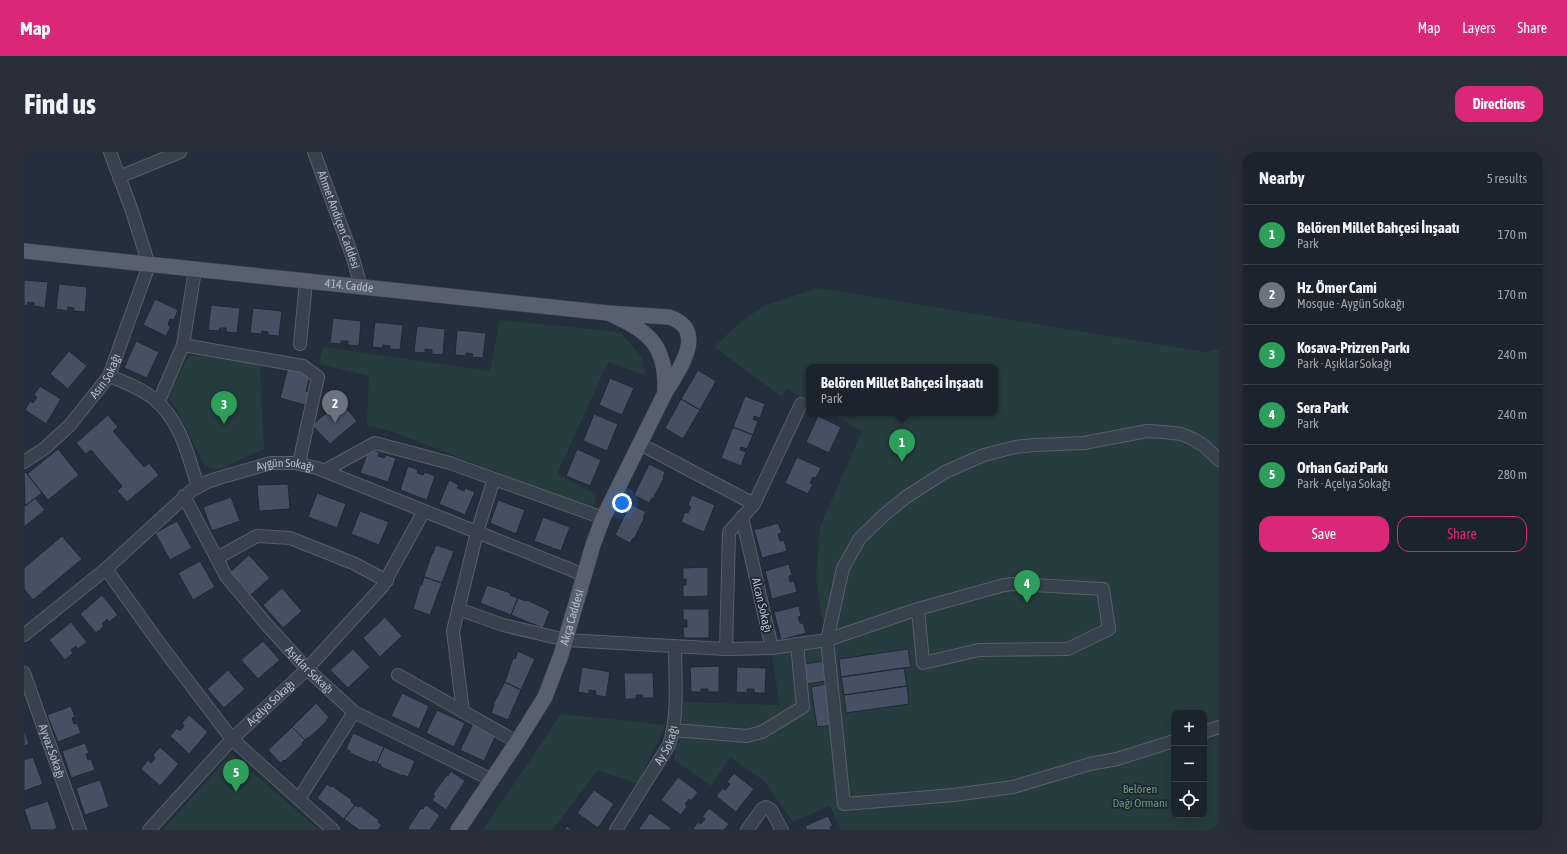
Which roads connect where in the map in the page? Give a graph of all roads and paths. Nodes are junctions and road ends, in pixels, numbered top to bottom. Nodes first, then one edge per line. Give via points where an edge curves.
1 (110, 152) edge
2 (180, 152) edge
3 (314, 152) edge
4 (119, 177) junction
5 (24, 251) edge
6 (149, 265) junction
7 (195, 270) junction
8 (306, 282) junction
9 (361, 287) junction
10 (608, 313) junction
11 (675, 319) joint
12 (300, 344) dead end
13 (183, 345) junction
14 (109, 376) junction
15 (665, 393) junction
16 (158, 403) junction
17 (801, 404) dead end
18 (640, 444) junction
19 (1219, 460) edge
20 (24, 462) edge
21 (298, 463) junction
22 (324, 471) junction
23 (494, 479) junction
24 (198, 487) junction
25 (184, 496) junction
26 (754, 504) junction
27 (424, 511) junction
28 (742, 517) junction
29 (603, 518) junction
30 (477, 532) junction
31 (217, 558) junction
32 (106, 570) junction
33 (584, 574) junction
34 (386, 581) junction
35 (458, 608) junction
36 (918, 609) junction
37 (24, 635) edge
38 (566, 640) junction
39 (827, 640) junction
40 (797, 644) junction
41 (675, 647) junction
42 (772, 648) junction
43 (726, 649) junction
44 (307, 670) junction
45 (24, 673) edge
46 (398, 675) dead end
47 (354, 712) junction
48 (463, 712) junction
49 (1219, 727) edge
50 (673, 730) junction
51 (1207, 731) edge
52 (232, 739) junction
53 (517, 742) junction
54 (1171, 742) edge
55 (492, 780) junction
56 (299, 799) junction
57 (80, 830) edge
58 (149, 830) edge
59 (333, 830) edge
60 (458, 830) edge
61 (616, 830) edge
62 (747, 830) edge
63 (782, 830) edge

1 - 4 street
2 - 4 street
3 - 9 street, Ahmet Andiçen Caddesi
4 - 6 street
5 - 6 main road, 414. Cadde
6 - 7 main road, 414. Cadde
6 - 14 street, Asın Sokağı
7 - 8 main road, 414. Cadde
7 - 13 street
8 - 9 main road, 414. Cadde
8 - 12 street
9 - 10 main road, 414. Cadde
10 - 11 main road, 414. Cadde via 657,315
10 - 15 main road, Akça Caddesi via 640,329 656,345 665,368
11 - 15 main road, Akça Caddesi via 686,332 689,347 686,358
13 - 16 street
13 - 21 street via 303,366 318,377
14 - 16 street via 140,389
14 - 20 street, Asın Sokağı via 70,425 45,448
15 - 18 main road, Akça Caddesi
16 - 24 street via 182,437
17 - 26 street
18 - 26 street
18 - 29 main road, Akça Caddesi
19 - 39 street via 1203,445 1181,434 1147,431 1084,443 1015,447 984,455 945,472 906,497 860,538 842,568
21 - 22 street, Aygün Sokağı
21 - 24 street, Aygün Sokağı via 271,463
22 - 23 street via 375,443 450,463
22 - 27 street, Aygün Sokağı
23 - 29 street
23 - 30 street
24 - 25 street, Aygün Sokağı
25 - 31 street, Aşıklar Sokağı
25 - 32 street, Aygün Sokağı
26 - 28 street
27 - 30 street, Aygün Sokağı
27 - 34 street, Açelya Sokağı
28 - 42 street, Alcan Sokağı
28 - 43 street via 729,532
29 - 33 main road, Akça Caddesi
30 - 33 street, Aygün Sokağı
30 - 35 street
31 - 34 street via 257,536 290,538 353,563
31 - 44 street, Aşıklar Sokağı via 226,576
32 - 37 street, Aygün Sokağı
32 - 52 street
33 - 38 main road, Akça Caddesi
34 - 44 street, Açelya Sokağı
35 - 38 street, Alcan Sokağı via 503,624
35 - 48 street via 453,631
36 - 36 street via 1009,584 1103,589 1109,629 1068,648 979,650 923,663
36 - 39 street
38 - 41 street, Alcan Sokağı
38 - 53 main road, Akça Caddesi via 545,697
39 - 40 street
39 - 54 street via 844,804 954,795 1013,787
40 - 42 street
40 - 50 street via 803,707 762,732 747,736
41 - 43 street, Alcan Sokağı
41 - 50 street, Ay Sokağı
42 - 43 street, Alcan Sokağı
44 - 47 street, Aşıklar Sokağı
44 - 52 street, Açelya Sokağı
45 - 57 street, Ayvaz Sokağı
46 - 48 street
47 - 55 street, Aşıklar Sokağı
47 - 56 street
48 - 53 street
49 - 51 street
50 - 61 street, Ay Sokağı via 665,754
52 - 56 street
52 - 58 street, Açelya Sokağı
53 - 55 main road, Akça Caddesi
55 - 60 main road, Akça Caddesi
56 - 59 street
62 - 63 street via 766,807 771,810

